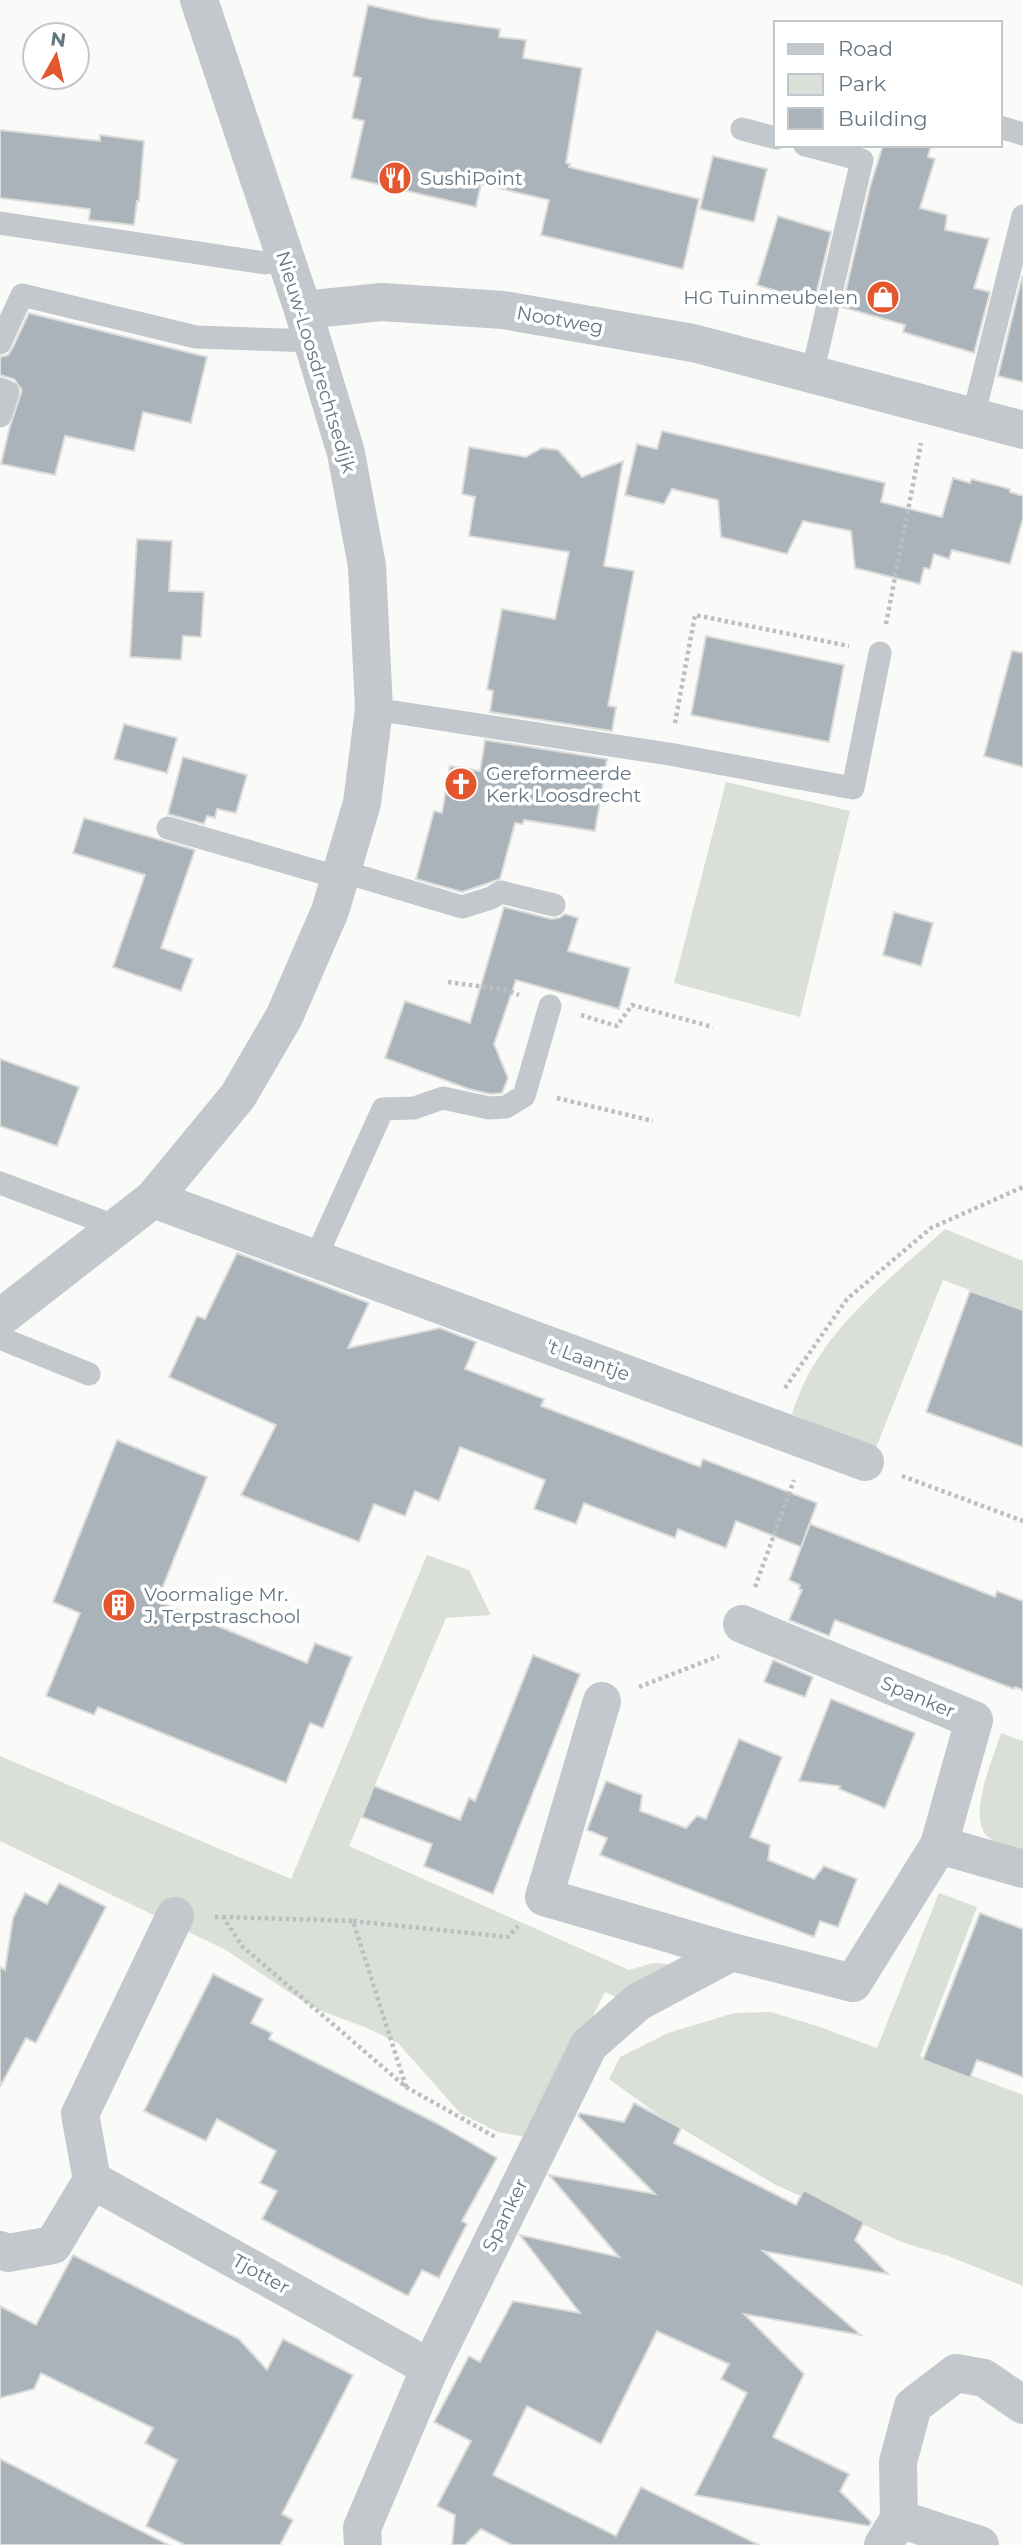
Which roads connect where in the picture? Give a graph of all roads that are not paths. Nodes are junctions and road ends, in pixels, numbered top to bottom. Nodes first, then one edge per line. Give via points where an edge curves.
1 (199, 0) edge
2 (1002, 128) edge
3 (742, 129) dead end
4 (1023, 134) edge
5 (774, 137) edge
6 (813, 147) edge
7 (1023, 216) edge
8 (0, 223) edge
9 (286, 259) junction
10 (307, 325) junction
11 (0, 343) edge
12 (812, 374) junction
13 (0, 389) edge
14 (0, 415) edge
15 (974, 417) junction
16 (1023, 429) edge
17 (880, 653) road end
18 (374, 709) junction
19 (168, 828) dead end
20 (340, 874) junction
21 (554, 905) dead end
22 (550, 1006) dead end
23 (0, 1183) edge
24 (153, 1199) junction
25 (117, 1227) junction
26 (315, 1259) junction
27 (0, 1318) edge
28 (0, 1338) edge
29 (89, 1374) dead end
30 (865, 1462) road end
31 (742, 1624) dead end
32 (602, 1701) dead end
33 (939, 1845) junction
34 (1023, 1869) edge
35 (176, 1916) dead end
36 (732, 1952) junction
37 (92, 2180) junction
38 (0, 2250) edge
39 (430, 2368) junction
40 (1023, 2405) edge
41 (891, 2532) edge
42 (363, 2545) edge
43 (980, 2545) edge

1 - 9 street, Nieuw-Loosdrechtsedijk
2 - 4 lane
3 - 5 lane
6 - 12 lane via 862,160
7 - 15 lane
8 - 9 lane via 265,263
9 - 10 street, Nieuw-Loosdrechtsedijk
10 - 11 lane via 196,337 22,295
10 - 12 street, Nootweg via 382,302 503,310 693,343
10 - 18 street, Nieuw-Loosdrechtsedijk via 346,453 367,566
12 - 15 street, Nootweg
13 - 14 lane via 8,392
15 - 16 street, Nootweg
17 - 18 lane via 853,788 669,754
18 - 20 street, Nieuw-Loosdrechtsedijk via 362,803
19 - 20 lane
20 - 21 lane via 462,907 501,892
20 - 24 street, Nieuw-Loosdrechtsedijk via 330,911 278,1028 238,1096
22 - 26 lane via 524,1096 506,1107 443,1098 414,1108 383,1109
23 - 25 lane
24 - 25 street, Nieuw-Loosdrechtsedijk
24 - 26 street, 't Laantje
25 - 27 street, Nieuw-Loosdrechtsedijk
26 - 30 street, 't Laantje
28 - 29 lane
31 - 33 street, Spanker via 974,1720
32 - 36 street, Spanker via 544,1897
33 - 34 street
33 - 36 street, Spanker via 853,1983
35 - 37 street via 80,2114
36 - 39 street, Spanker via 638,2002 589,2045
37 - 38 street via 53,2245 8,2253
37 - 39 street, Tjotter
39 - 42 street, Spanker via 362,2528
40 - 41 street via 984,2378 956,2373 913,2406 898,2462
41 - 43 street

